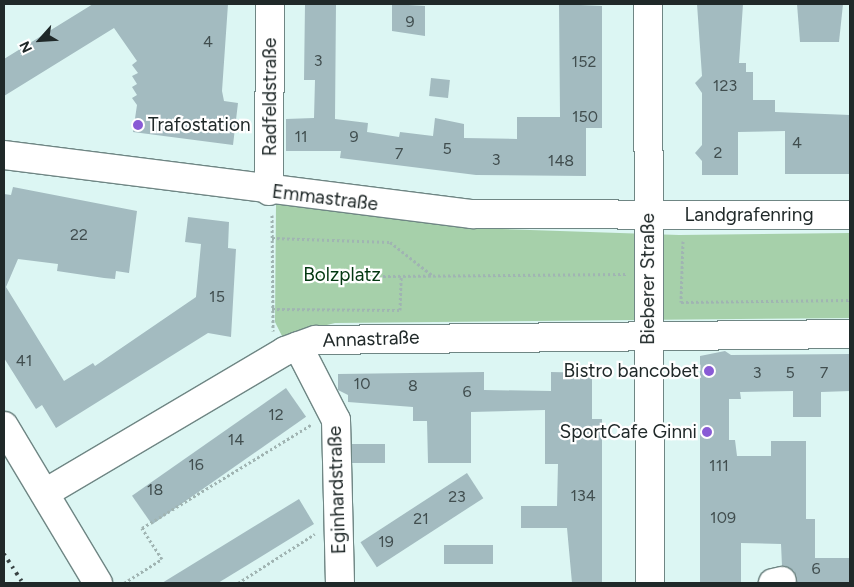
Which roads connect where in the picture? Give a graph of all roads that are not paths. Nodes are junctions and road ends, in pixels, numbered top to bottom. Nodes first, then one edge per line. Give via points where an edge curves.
1 (270, 4) edge
2 (648, 4) edge
3 (4, 155) edge
4 (269, 191) junction
5 (850, 215) edge
6 (648, 216) junction
7 (850, 334) edge
8 (648, 336) junction
9 (291, 348) junction
10 (4, 426) edge
11 (45, 493) junction
12 (98, 583) edge
13 (340, 583) edge
14 (650, 583) edge

1 - 4 street, Radfeldstraße
2 - 6 street, Bieberer Straße
3 - 4 street, Emmastraße
4 - 6 street, Emmastraße via 480,215
5 - 6 street, Landgrafenring
6 - 8 street, Bieberer Straße
7 - 8 street
8 - 9 street, Annastraße via 334,337
8 - 14 street, Bieberer Straße
9 - 11 street, Annastraße
9 - 13 street, Eginhardstraße via 334,411
10 - 11 street
11 - 12 street

